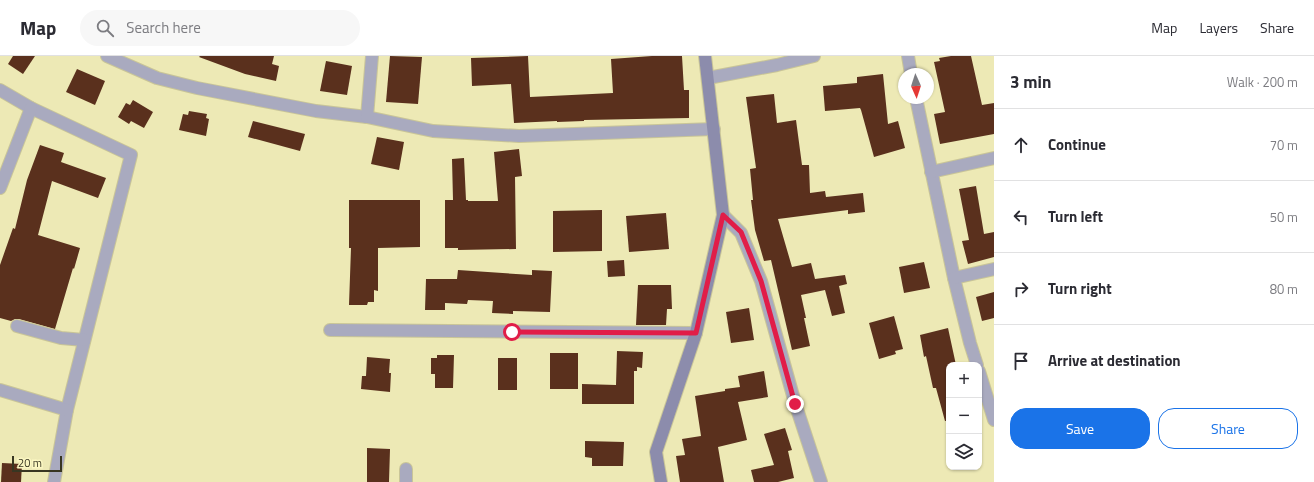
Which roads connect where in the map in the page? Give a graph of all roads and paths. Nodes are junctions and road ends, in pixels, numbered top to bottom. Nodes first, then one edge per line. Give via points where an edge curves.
1 (107, 56) edge
2 (372, 56) edge
3 (706, 56) edge
4 (814, 56) edge
5 (908, 56) edge
6 (911, 68) edge
7 (708, 78) junction
8 (0, 90) edge
9 (917, 104) edge
10 (31, 108) junction
11 (367, 117) junction
12 (714, 129) junction
13 (994, 158) edge
14 (931, 172) junction
15 (0, 188) edge
16 (723, 215) junction
17 (994, 269) edge
18 (954, 278) junction
19 (18, 326) dead end
20 (330, 330) dead end
21 (696, 333) junction
22 (84, 340) junction
23 (976, 362) edge
24 (982, 378) edge
25 (0, 390) edge
26 (992, 403) edge
27 (66, 410) junction
28 (994, 420) edge
29 (406, 469) dead end
30 (54, 482) edge
31 (406, 482) edge
32 (661, 482) edge
33 (821, 482) edge

1 - 11 street via 157,78 197,88 316,111
2 - 11 street
3 - 7 street
4 - 7 street
5 - 6 street
7 - 12 street
8 - 10 street
9 - 14 street
10 - 15 street
10 - 22 street via 132,155
11 - 12 street via 433,131 519,136
12 - 16 street
13 - 14 street
14 - 18 street
16 - 21 street
16 - 33 street via 741,232 761,281 795,404
17 - 18 street
18 - 23 street
19 - 22 street via 61,338
20 - 21 street
21 - 32 street via 656,452
22 - 27 street
24 - 26 street
25 - 27 street
26 - 28 street
27 - 30 street
29 - 31 street

